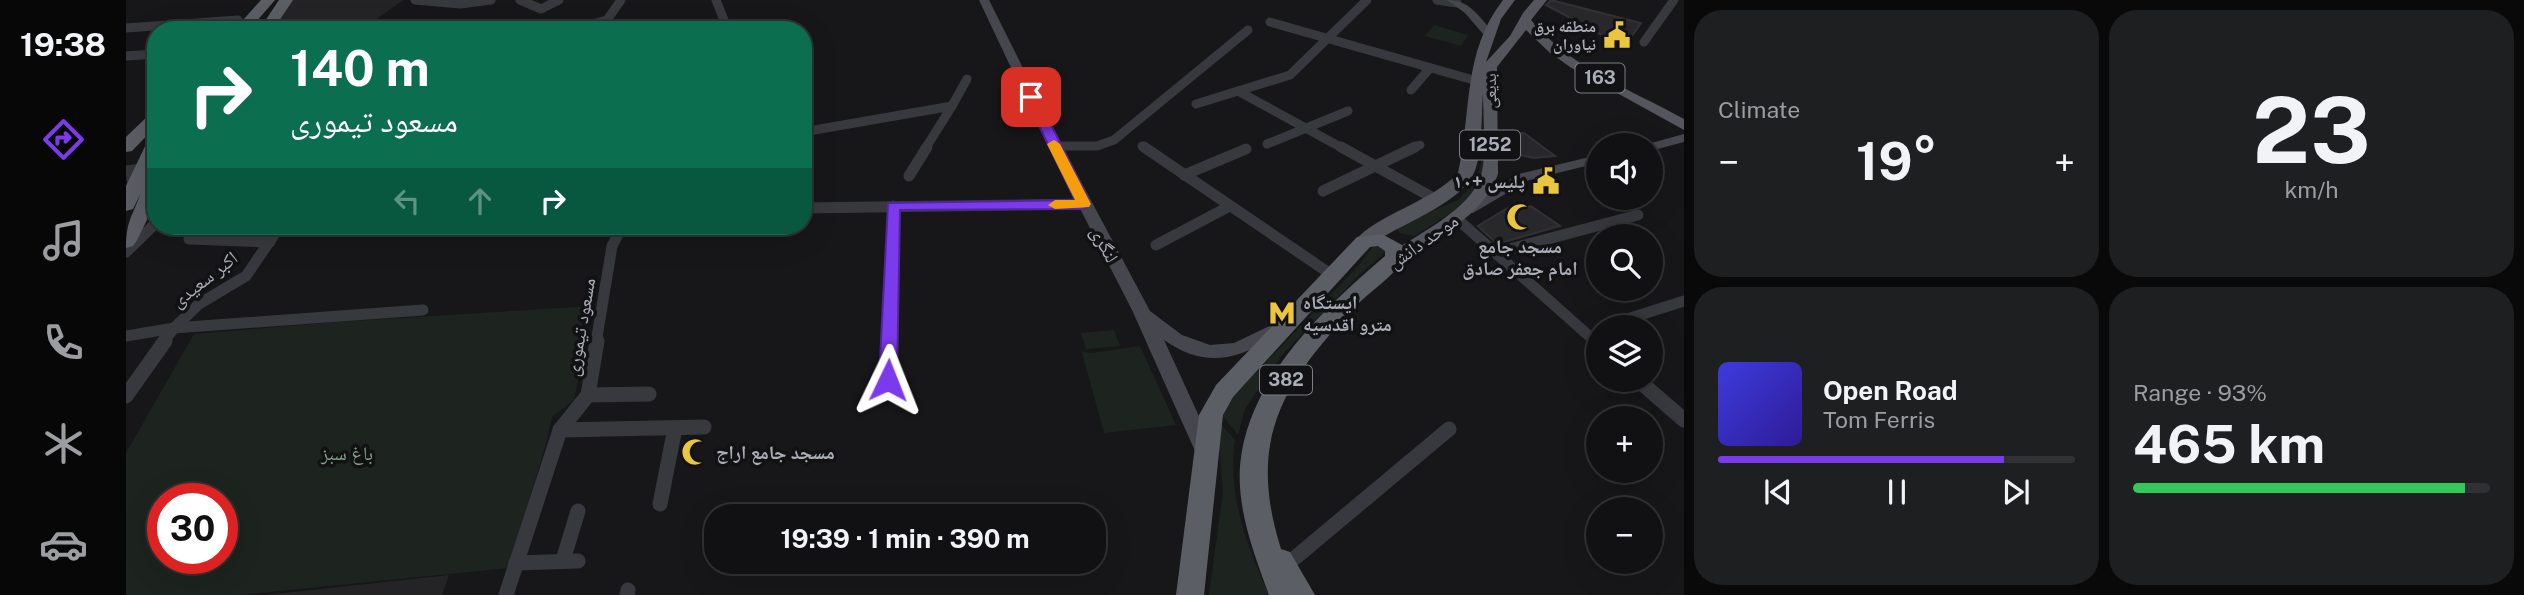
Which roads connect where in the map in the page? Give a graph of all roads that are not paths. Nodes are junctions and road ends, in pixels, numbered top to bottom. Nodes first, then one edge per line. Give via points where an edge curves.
1 (268, 0) edge
2 (279, 0) edge
3 (286, 0) edge
4 (415, 0) edge
5 (491, 0) edge
6 (520, 0) edge
7 (559, 0) edge
8 (621, 0) edge
9 (716, 0) edge
10 (984, 0) edge
11 (1367, 0) edge
12 (1437, 0) edge
13 (1509, 0) edge
14 (1541, 0) edge
15 (1454, 1) edge
16 (1673, 2) edge
17 (1684, 6) edge
18 (1525, 20) junction
19 (244, 21) edge
20 (262, 21) edge
21 (272, 21) edge
22 (603, 21) edge
23 (724, 21) edge
24 (1270, 22) dead end
25 (147, 27) edge
26 (126, 28) edge
27 (1248, 30) dead end
28 (1488, 33) junction
29 (1327, 38) junction
30 (1644, 43) dead end
31 (147, 55) edge
32 (126, 56) edge
33 (1430, 68) junction
34 (967, 79) dead end
35 (1477, 81) junction
36 (1411, 90) dead end
37 (1238, 91) junction
38 (1196, 104) dead end
39 (952, 106) junction
40 (1348, 111) dead end
41 (1684, 125) edge
42 (147, 126) edge
43 (1306, 128) junction
44 (812, 130) edge
45 (1267, 144) dead end
46 (1419, 145) dead end
47 (1055, 146) junction
48 (1142, 146) dead end
49 (126, 147) edge
50 (1246, 149) dead end
51 (147, 158) edge
52 (1586, 162) edge
53 (1375, 166) junction
54 (1468, 167) joint
55 (1184, 175) junction
56 (909, 176) dead end
57 (1322, 191) dead end
58 (128, 195) edge
59 (147, 200) edge
60 (1437, 200) junction
61 (1084, 204) junction
62 (893, 206) junction
63 (1230, 206) junction
64 (812, 208) edge
65 (1462, 214) junction
66 (1638, 215) dead end
67 (1389, 224) junction
68 (147, 232) edge
69 (274, 235) edge
70 (617, 235) edge
71 (1424, 237) junction
72 (189, 239) dead end
73 (1364, 241) junction
74 (126, 242) edge
75 (270, 242) junction
76 (1156, 245) dead end
77 (126, 252) edge
78 (1494, 253) junction
79 (1395, 258) junction
80 (1332, 275) junction
81 (1684, 301) edge
82 (423, 310) dead end
83 (1141, 310) junction
84 (1641, 315) edge
85 (1586, 323) edge
86 (1283, 326) junction
87 (174, 328) junction
88 (126, 335) edge
89 (888, 380) dead end
90 (1652, 392) edge
91 (649, 394) dead end
92 (588, 395) junction
93 (126, 396) edge
94 (1684, 420) edge
95 (704, 427) dead end
96 (675, 428) junction
97 (1449, 429) dead end
98 (560, 430) junction
99 (1205, 451) junction
100 (660, 504) dead end
101 (578, 510) dead end
102 (1263, 537) junction
103 (571, 560) joint
104 (516, 563) junction
105 (1284, 567) junction
106 (506, 595) edge
107 (1190, 595) edge
108 (1283, 595) edge
109 (1300, 595) edge

1 - 19 highway
2 - 20 highway
3 - 21 highway
4 - 5 street via 460,4
6 - 7 street via 537,9
8 - 22 street
9 - 23 street
10 - 47 main road, لنگری
11 - 29 street
12 - 15 street
13 - 28 main road, بدیعی
14 - 18 main road, بدیعی
15 - 28 main road
16 - 17 street
16 - 30 street
18 - 41 main road, 163 via 1556,50
18 - 65 main road, بدیعی / 1252 via 1490,66 1490,174
24 - 29 street
25 - 26 street
27 - 47 street via 1114,140 1097,146
28 - 35 main road, بدیعی / 1252
29 - 33 street
29 - 37 street via 1290,75
31 - 32 street
33 - 35 street
33 - 36 street
34 - 39 street
35 - 54 main road, بدیعی / 1252
37 - 38 street
37 - 43 street
39 - 44 street
39 - 56 street
40 - 43 street
42 - 49 highway
43 - 45 street
43 - 53 street
46 - 53 street
47 - 61 main road, لنگری
48 - 55 street
50 - 55 street
51 - 58 highway
52 - 65 main road, موحد دانش / 382 via 1524,177
53 - 57 street
53 - 60 street
54 - 60 main road, موحد دانش / 382 via 1461,181
55 - 63 street
59 - 74 highway
60 - 67 main road, موحد دانش / 382
61 - 62 street
61 - 83 main road, لنگری
62 - 64 street
62 - 89 street
63 - 76 street
63 - 80 street
65 - 71 main road, موحد دانش / 382
65 - 78 street
66 - 78 street
67 - 71 main road via 1390,231 1402,238
67 - 73 main road, موحد دانش / 382
68 - 77 street
69 - 75 street, اکبر سعیدی
70 - 92 street, مسعود تیموری
71 - 79 main road, موحد دانش / 382
72 - 75 street
73 - 79 highway via 1389,242 1397,252
73 - 80 highway, موحد دانش / 382
75 - 87 street, اکبر سعیدی via 246,276 198,304
78 - 85 street
79 - 102 highway, موحد دانش / 382 via 1356,290 1316,335 1265,417 1253,464 1254,498
80 - 86 highway, موحد دانش / 382
81 - 84 street
82 - 87 street
83 - 86 main road via 1168,334 1210,352 1237,350
83 - 99 main road, لنگری
86 - 99 highway, موحد دانش / 382 via 1224,391 1211,415
87 - 88 street
87 - 93 street, اکبر سعیدی
90 - 94 street
91 - 92 street
92 - 98 street, مسعود تیموری
95 - 96 street
96 - 98 street
96 - 100 street
97 - 105 street
98 - 104 street, مسعود تیموری
99 - 107 highway, 382
101 - 103 street
102 - 105 highway
102 - 108 highway, 382
103 - 104 street
104 - 106 street, مسعود تیموری
105 - 109 highway

